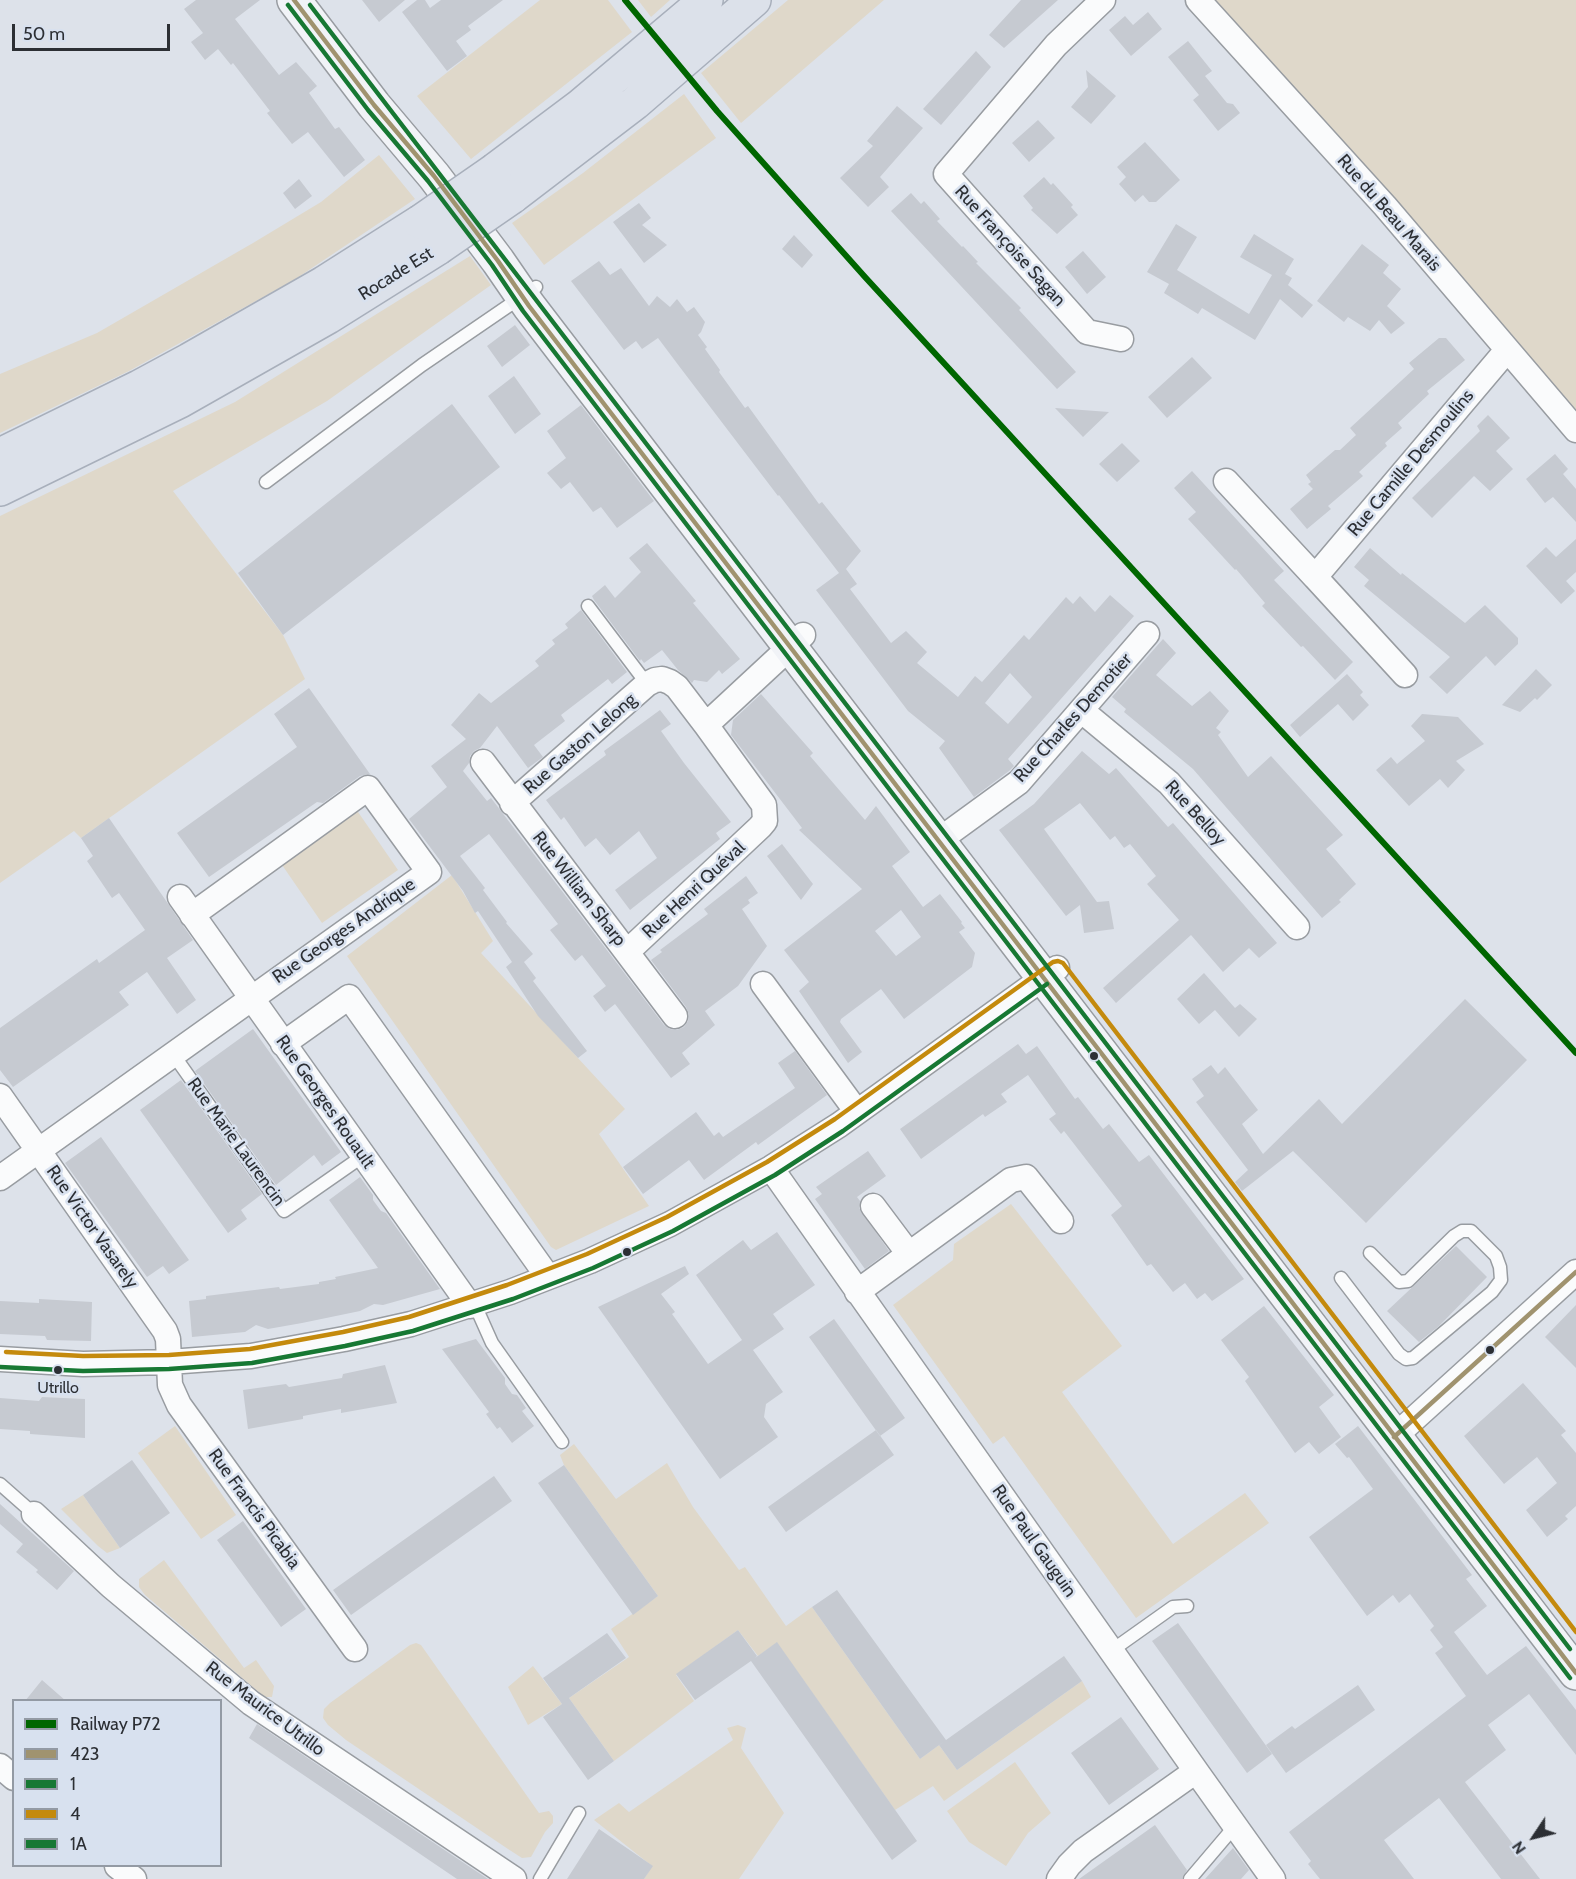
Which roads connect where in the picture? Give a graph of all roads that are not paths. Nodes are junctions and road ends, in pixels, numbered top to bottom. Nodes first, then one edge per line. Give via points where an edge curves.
1 (294, 0) edge
2 (316, 0) edge
3 (754, 0) edge
4 (1103, 0) edge
5 (1198, 0) edge
6 (697, 7) edge
7 (429, 235) junction
8 (529, 291) junction
9 (1121, 339) dead end
10 (1507, 350) junction
11 (1576, 430) edge
12 (0, 455) edge
13 (1226, 481) dead end
14 (266, 482) dead end
15 (0, 489) edge
16 (1315, 577) junction
17 (588, 606) dead end
18 (1147, 634) dead end
19 (797, 642) junction
20 (1405, 675) dead end
21 (647, 684) junction
22 (1082, 711) junction
23 (706, 725) junction
24 (483, 762) dead end
25 (512, 803) junction
26 (945, 836) junction
27 (186, 906) joint
28 (1297, 927) dead end
29 (627, 952) junction
30 (1050, 973) junction
31 (763, 984) dead end
32 (251, 998) junction
33 (675, 1016) dead end
34 (283, 1044) junction
35 (173, 1054) junction
36 (0, 1096) edge
37 (857, 1112) junction
38 (38, 1151) junction
39 (363, 1156) junction
40 (771, 1168) junction
41 (0, 1178) edge
42 (873, 1206) dead end
43 (1061, 1221) dead end
44 (1370, 1253) dead end
45 (909, 1254) junction
46 (1576, 1272) edge
47 (548, 1277) junction
48 (1341, 1278) dead end
49 (857, 1292) junction
50 (472, 1305) junction
51 (0, 1359) edge
52 (169, 1362) junction
53 (1400, 1431) junction
54 (562, 1442) dead end
55 (0, 1484) edge
56 (34, 1514) joint
57 (1187, 1606) dead end
58 (1576, 1644) edge
59 (355, 1649) dead end
60 (1112, 1651) junction
61 (1576, 1673) edge
62 (0, 1766) edge
63 (1196, 1771) junction
64 (12, 1776) edge
65 (579, 1813) dead end
66 (1235, 1826) junction
67 (118, 1867) edge
68 (134, 1879) edge
69 (514, 1879) edge
70 (540, 1879) edge
71 (1059, 1879) edge
72 (1190, 1879) edge
73 (1273, 1879) edge

1 - 8 main road via 374,105
2 - 8 main road
3 - 7 highway, Rocade Est, bridge via 635,103 512,197
4 - 9 street, Rue Françoise Sagan via 1056,45 946,174 1087,332
5 - 10 street, Rue du Beau Marais via 1385,206
6 - 7 highway, Rocade Est, bridge via 613,79 495,170
7 - 12 highway, Rocade Est via 324,283 139,387
7 - 15 highway, Rocade Est via 328,317 189,396
8 - 14 lane
8 - 19 main road
10 - 11 street, Rue du Beau Marais
10 - 16 street, Rue Camille Desmoulins
13 - 16 street
16 - 20 street
17 - 21 lane
18 - 22 street, Rue Charles Demotier
19 - 23 street
19 - 26 main road
21 - 23 street via 662,679 670,682
21 - 25 street, Rue Gaston Lelong
22 - 26 street, Rue Charles Demotier via 1019,782
22 - 28 street, Rue Belloy via 1169,783
23 - 29 street, Rue Henri Quéval via 764,805 765,821
24 - 25 street, Rue William Sharp
25 - 29 street, Rue William Sharp
26 - 30 main road
27 - 32 street, Rue Georges Rouault
27 - 32 street, Rue Georges Andrique via 264,863 368,788 429,872
29 - 33 street, Rue William Sharp
30 - 37 street
30 - 53 main road
31 - 37 street
32 - 34 street, Rue Georges Rouault
32 - 35 street, Rue Georges Andrique
34 - 39 street, Rue Georges Rouault
34 - 47 street via 349,997
35 - 38 street, Rue Georges Andrique
35 - 39 lane, Rue Marie Laurencin via 284,1211
36 - 38 street, Rue Victor Vasarely
37 - 40 street
38 - 41 street, Rue Georges Andrique
38 - 52 street, Rue Victor Vasarely via 160,1323 168,1339
39 - 50 street, Rue Georges Rouault
40 - 47 street via 670,1224
40 - 49 street, Rue Paul Gauguin
42 - 45 street
43 - 45 street via 1026,1177 1011,1180
44 - 48 lane via 1399,1282 1407,1281 1454,1236 1472,1231 1496,1256 1501,1280 1492,1292 1413,1358 1406,1359
45 - 49 street
46 - 53 street
47 - 50 street
49 - 60 street, Rue Paul Gauguin
50 - 52 street via 411,1324 303,1347 251,1356
50 - 54 lane via 492,1343
51 - 52 street via 83,1364
52 - 59 street, Rue Francis Picabia via 170,1385 179,1405
53 - 58 main road
53 - 61 main road
55 - 56 lane
56 - 69 street, Rue Maurice Utrillo via 111,1586 251,1703
57 - 60 lane via 1173,1607
60 - 63 street, Rue Paul Gauguin
62 - 64 street
63 - 66 street, Rue Paul Gauguin
63 - 71 street via 1083,1851
65 - 70 lane
66 - 72 lane
66 - 73 street, Rue Paul Gauguin
67 - 68 street

